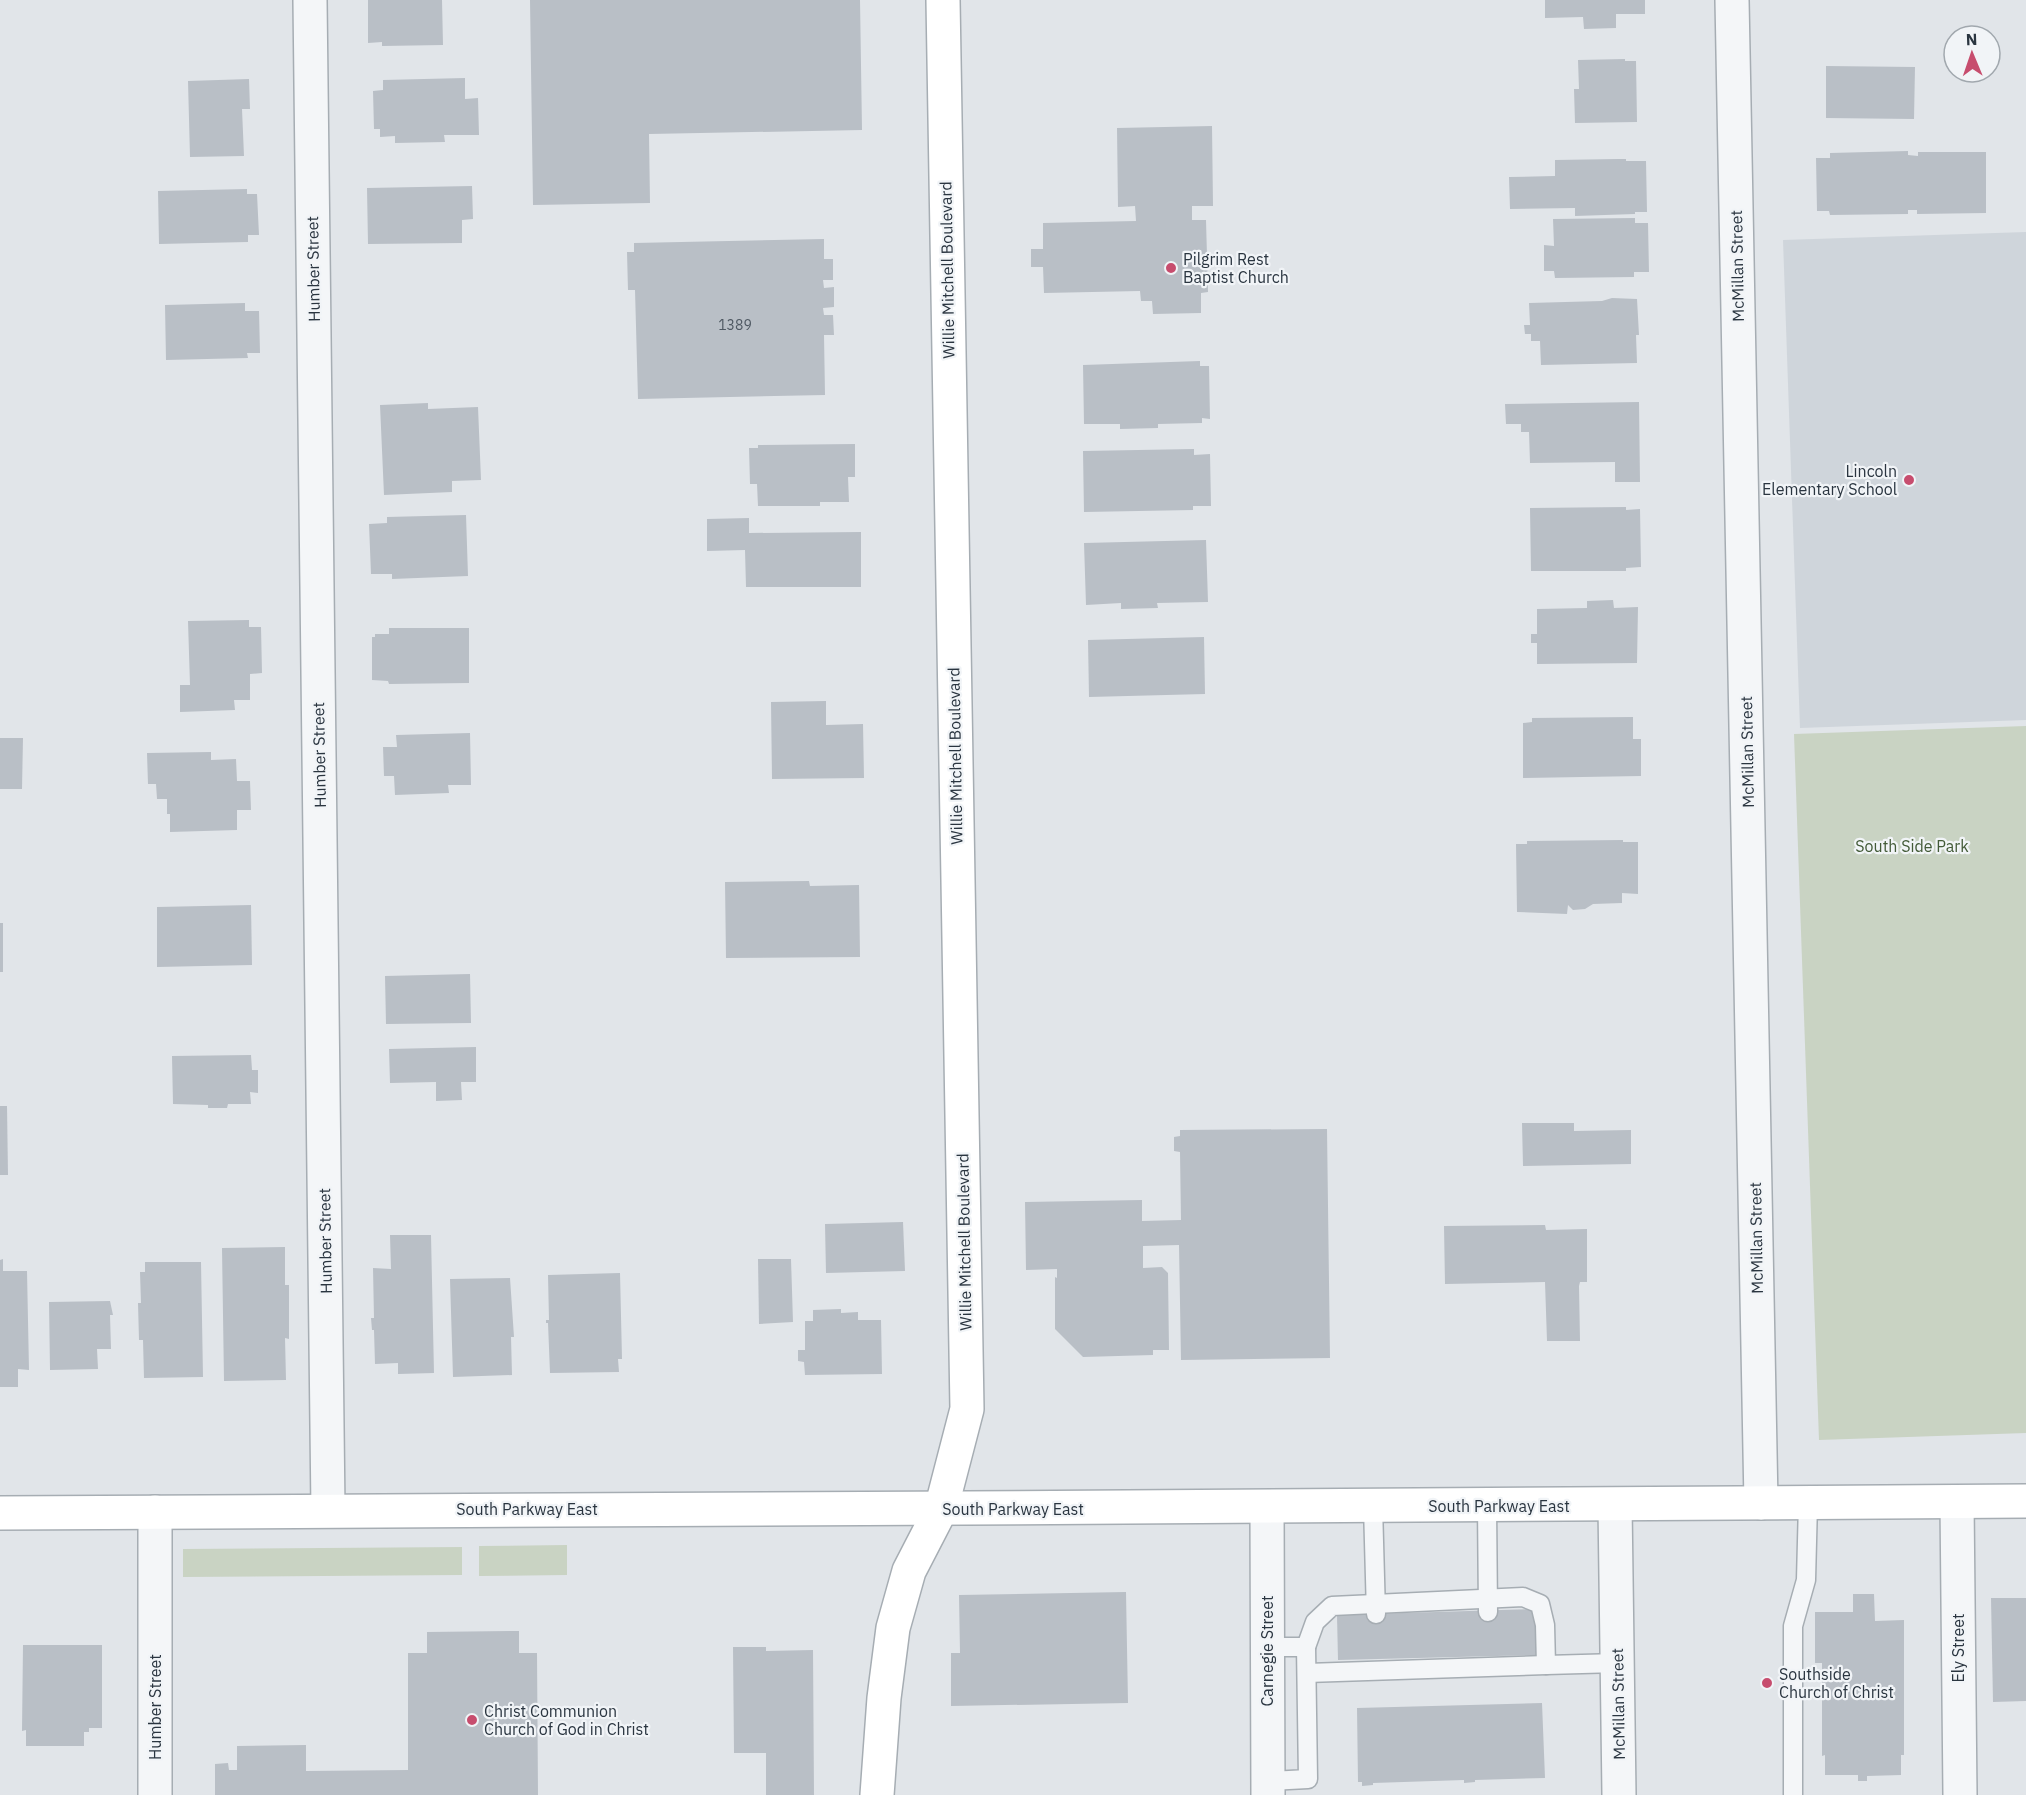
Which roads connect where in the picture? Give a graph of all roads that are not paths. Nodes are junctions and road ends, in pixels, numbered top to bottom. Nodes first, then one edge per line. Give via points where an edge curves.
1 (310, 0) edge
2 (943, 0) edge
3 (1732, 0) edge
4 (2026, 1501) edge
5 (1957, 1502) junction
6 (1761, 1503) junction
7 (1808, 1503) junction
8 (1615, 1505) junction
9 (1373, 1506) junction
10 (1487, 1506) junction
11 (1267, 1508) junction
12 (941, 1509) junction
13 (328, 1510) junction
14 (156, 1512) junction
15 (0, 1513) edge
16 (1488, 1605) junction
17 (1376, 1609) junction
18 (1267, 1647) junction
19 (1306, 1647) junction
20 (1618, 1663) junction
21 (1546, 1665) junction
22 (1307, 1673) junction
23 (1268, 1788) edge
24 (155, 1795) edge
25 (877, 1795) edge
26 (1620, 1795) edge
27 (1793, 1795) edge
28 (1960, 1795) edge

1 - 13 street, Humber Street
2 - 12 main road, Willie Mitchell Boulevard via 967,1409
3 - 6 street, McMillan Street
4 - 5 main road, South Parkway East
5 - 7 main road, South Parkway East
5 - 28 street, Ely Street
6 - 7 main road, South Parkway East
6 - 8 main road, South Parkway East
7 - 27 lane via 1806,1580 1793,1626
8 - 10 main road, South Parkway East
8 - 20 street, McMillan Street
9 - 10 main road, South Parkway East
9 - 11 main road, South Parkway East
9 - 17 lane
10 - 16 lane
11 - 12 main road, South Parkway East
11 - 18 street, Carnegie Street
12 - 13 main road, South Parkway East
12 - 25 main road, Willie Mitchell Boulevard via 909,1571 893,1628
13 - 14 main road, South Parkway East
14 - 15 main road, South Parkway East
14 - 24 street, Humber Street
16 - 17 lane
16 - 21 lane via 1524,1597 1540,1604
17 - 19 lane via 1332,1606 1316,1622
18 - 19 lane
18 - 23 street, Carnegie Street
19 - 22 lane
20 - 21 lane
20 - 26 street, McMillan Street
21 - 22 lane via 1436,1663
22 - 23 lane via 1308,1779

